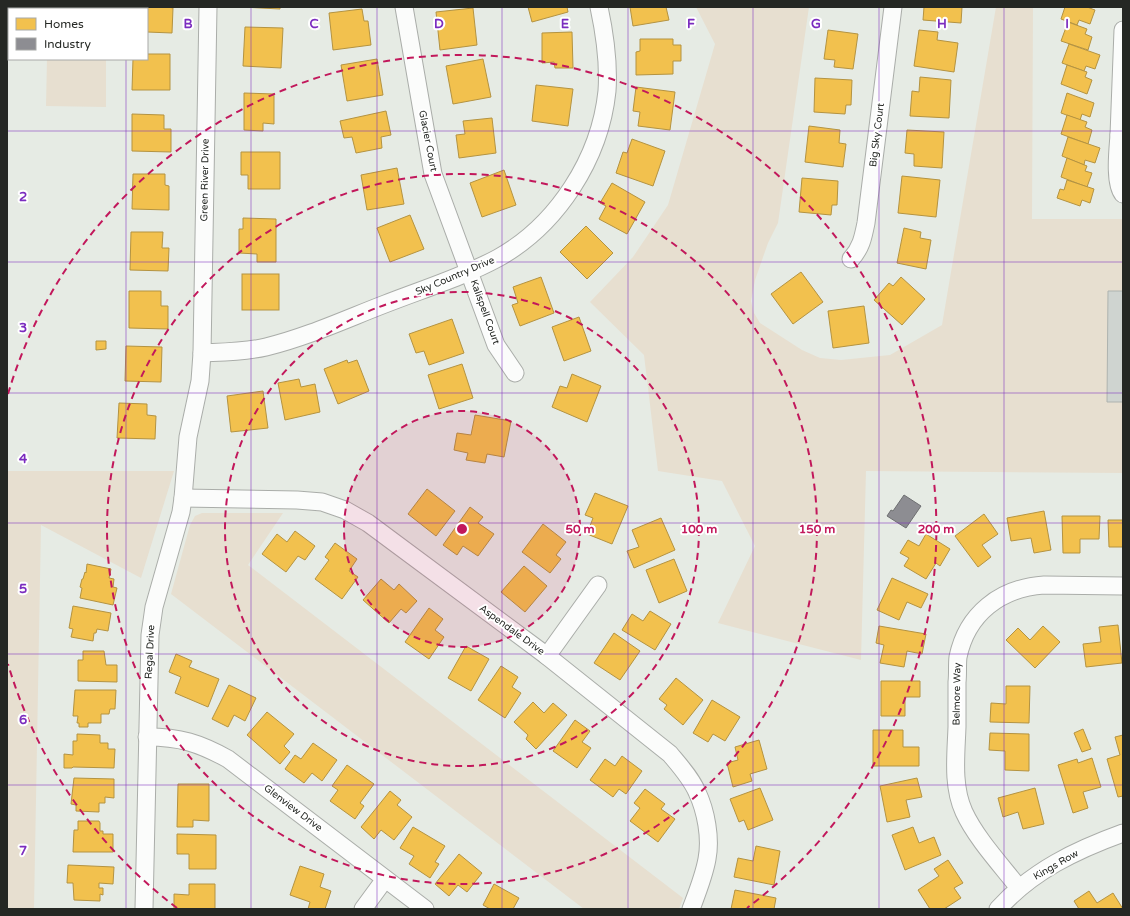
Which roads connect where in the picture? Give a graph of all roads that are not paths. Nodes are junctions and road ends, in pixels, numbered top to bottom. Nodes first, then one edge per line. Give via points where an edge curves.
1 (208, 7) edge
2 (404, 7) edge
3 (599, 7) edge
4 (893, 7) edge
5 (1123, 30) edge
6 (1121, 139) edge
7 (1123, 194) edge
8 (851, 259) dead end
9 (470, 271) junction
10 (202, 353) junction
11 (514, 373) dead end
12 (184, 498) junction
13 (598, 585) dead end
14 (1123, 586) edge
15 (547, 656) junction
16 (147, 737) junction
17 (1123, 833) edge
18 (385, 879) junction
19 (1019, 888) junction
20 (144, 909) edge
21 (363, 909) edge
22 (425, 909) edge
23 (691, 909) edge
24 (998, 909) edge

1 - 10 street, Green River Drive
2 - 9 street, Glacier Court via 433,174
3 - 9 street, Sky Country Drive via 608,66 606,92 594,146 582,171 567,196 547,220 525,240 498,258
4 - 8 street, Big Sky Court via 866,223 863,240
5 - 6 street
6 - 7 street via 1118,182
9 - 10 street, Sky Country Drive via 297,338 259,348
9 - 11 street, Kalispell Court via 496,345
10 - 12 street, Regal Drive via 200,381 188,437
12 - 15 street, Aspendale Drive via 297,500 322,502 345,510 368,523
12 - 16 street, Regal Drive via 154,607 150,635
13 - 15 street
14 - 19 street, Belmore Way via 1044,585 1012,591 996,599 983,610 971,624 963,640 958,659 958,792 973,829
15 - 23 street, Aspendale Drive via 670,754 685,771 697,792 707,829 707,858
16 - 18 street, Glenview Drive via 168,737 187,741 209,748 228,759
16 - 20 street, Regal Drive
17 - 19 street, Kings Row via 1069,855
18 - 21 street
18 - 22 street, Glenview Drive
19 - 24 street, Kings Row

